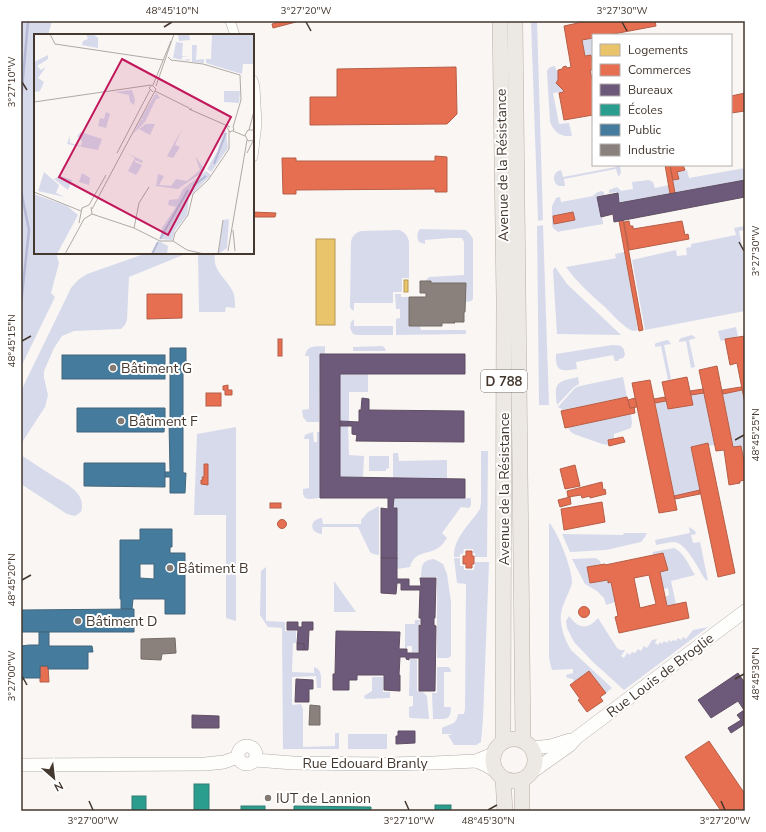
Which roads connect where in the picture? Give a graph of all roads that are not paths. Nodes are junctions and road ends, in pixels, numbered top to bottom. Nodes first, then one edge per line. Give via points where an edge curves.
1 (230, 21) edge
2 (500, 21) edge
3 (515, 21) edge
4 (236, 34) edge
5 (254, 84) edge
6 (254, 149) edge
7 (745, 611) edge
8 (576, 738) junction
9 (503, 742) junction
10 (527, 745) junction
11 (493, 754) junction
12 (476, 761) junction
13 (21, 766) edge
14 (499, 774) junction
15 (527, 776) junction
16 (505, 811) edge
17 (522, 811) edge

1 - 4 street
2 - 9 main road, Avenue de la Résistance / D 788 via 504,298
3 - 10 main road, Avenue de la Résistance / D 788
5 - 6 street via 257,124
7 - 8 street, Rue Louis de Broglie
8 - 10 street, Rue Louis de Broglie via 551,746
8 - 15 street, Rue Louis de Broglie
9 - 10 main road via 517,739
9 - 11 main road
10 - 15 main road via 535,760 534,767
11 - 12 street, Rue Edouard Branly
11 - 14 main road via 492,762
12 - 13 street, Rue Edouard Branly via 385,764 255,760 246,764 238,757 205,764
12 - 14 street, Rue Edouard Branly
14 - 15 main road via 512,782
14 - 16 main road
15 - 17 main road

